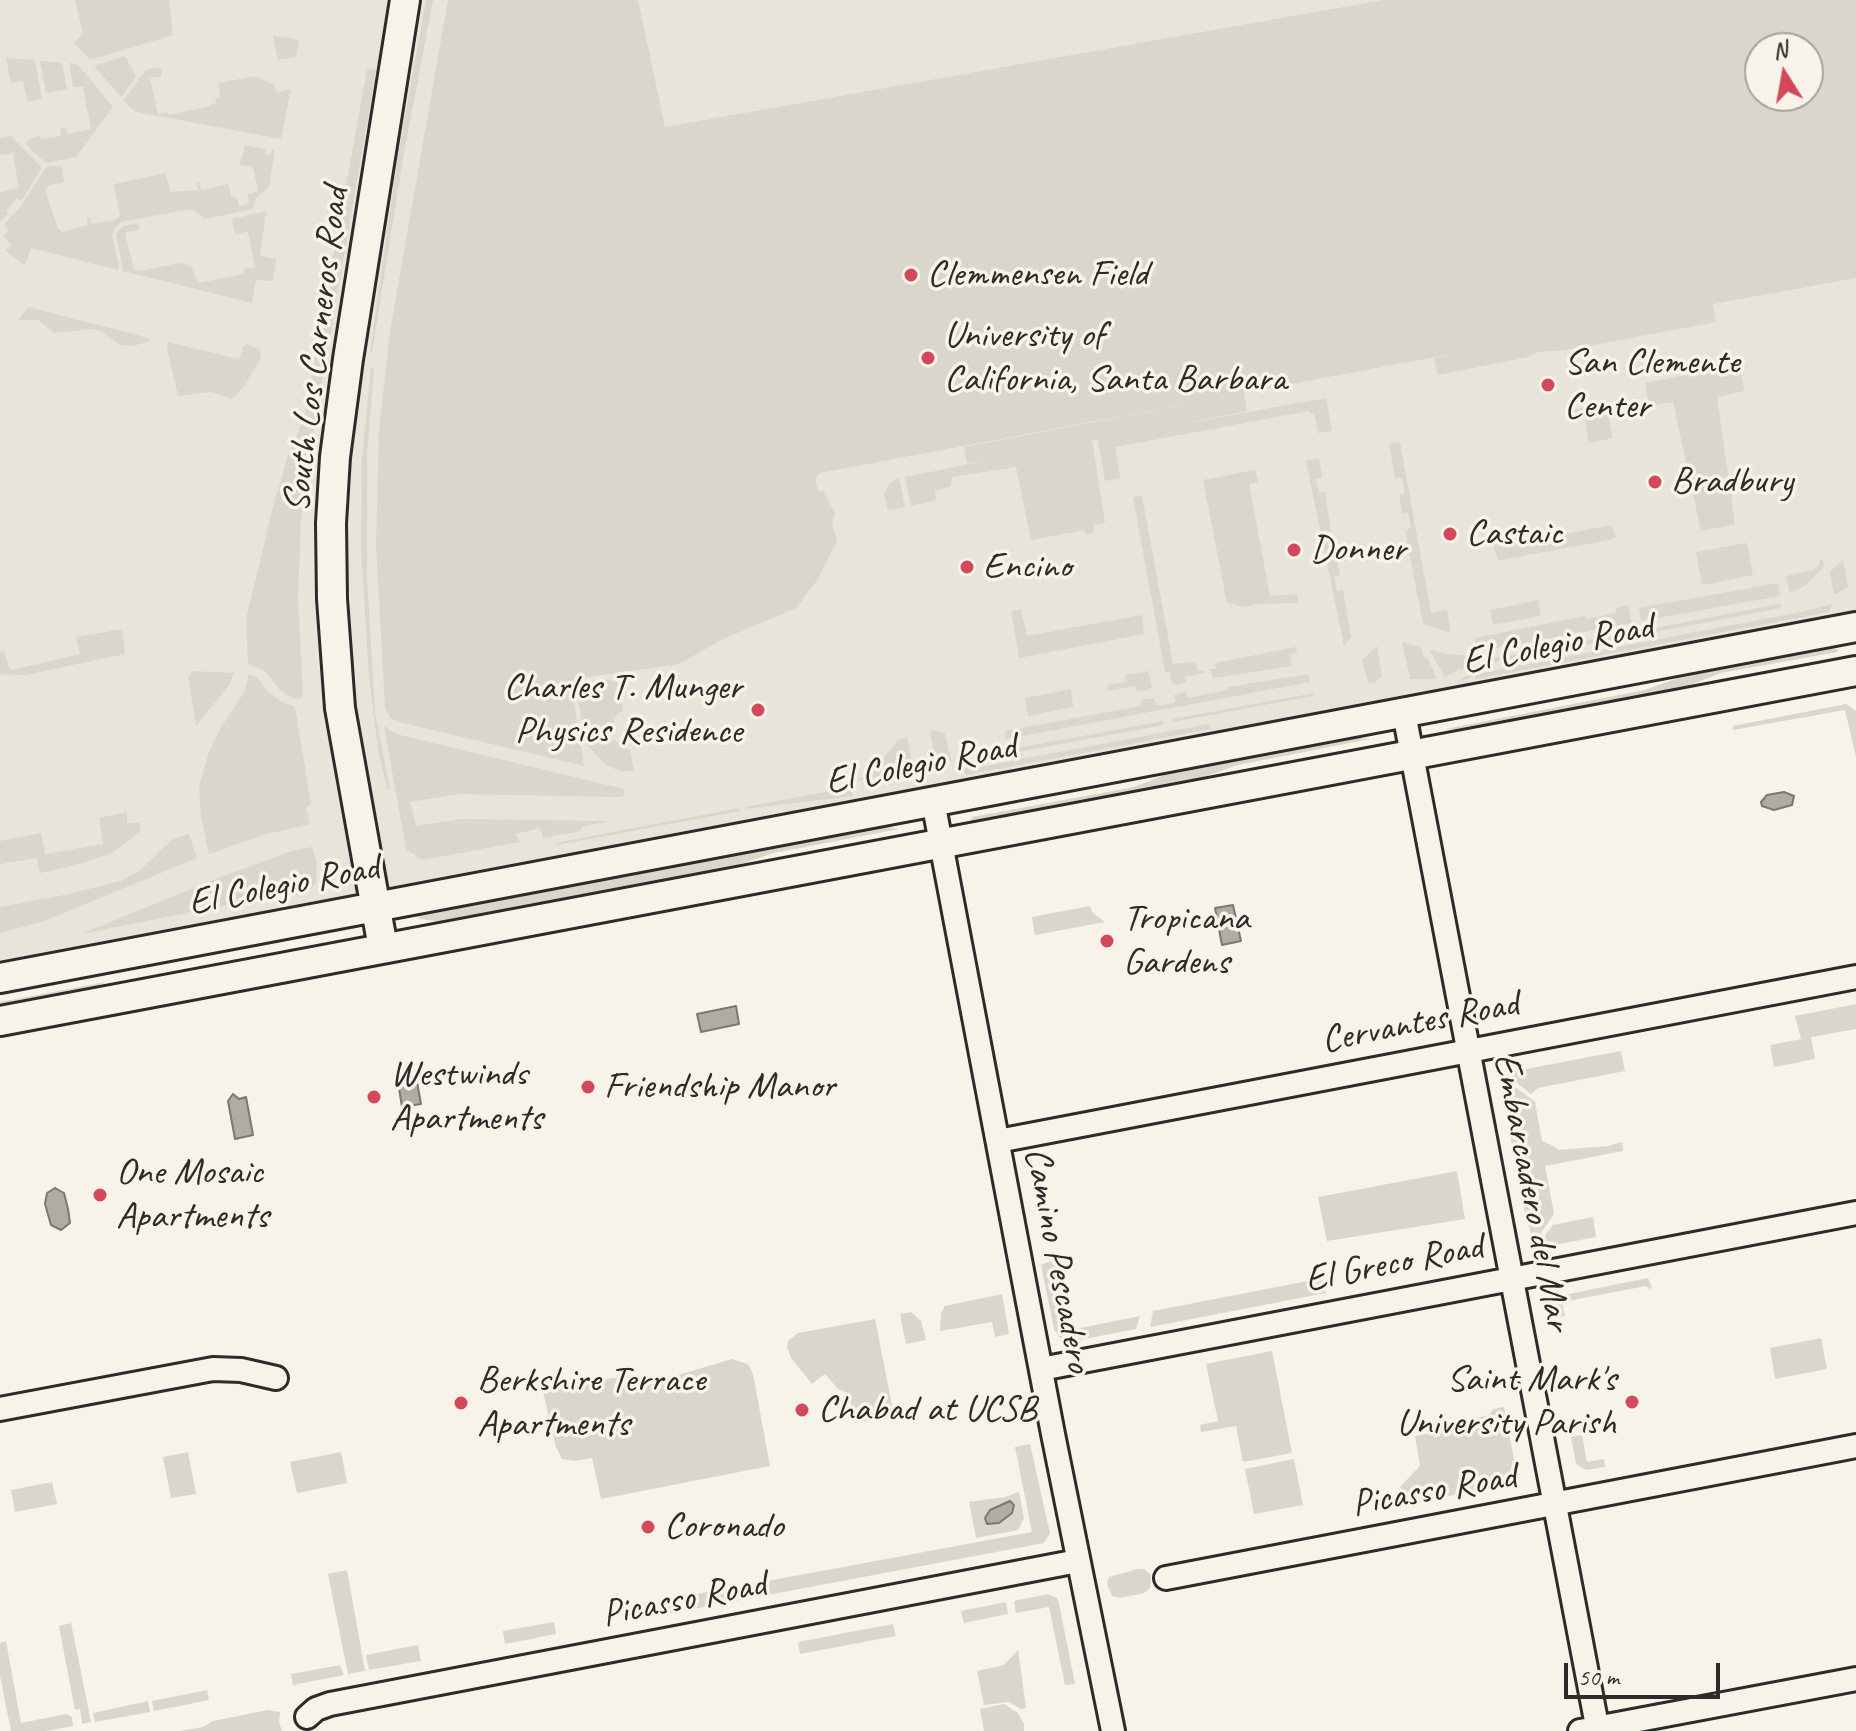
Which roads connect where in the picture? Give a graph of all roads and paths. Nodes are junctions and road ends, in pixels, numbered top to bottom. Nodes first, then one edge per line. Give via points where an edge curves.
1 (405, 0) edge
2 (1856, 627) edge
3 (1856, 671) edge
4 (1404, 713) junction
5 (1411, 756) junction
6 (933, 801) junction
7 (940, 843) junction
8 (375, 907) junction
9 (383, 948) junction
10 (1856, 977) edge
11 (0, 978) edge
12 (0, 1021) edge
13 (1468, 1051) junction
14 (998, 1141) junction
15 (1856, 1213) edge
16 (1511, 1278) junction
17 (1041, 1369) junction
18 (276, 1378) dead end
19 (0, 1409) edge
20 (1856, 1446) edge
21 (1555, 1505) junction
22 (1078, 1561) junction
23 (1166, 1578) dead end
24 (1856, 1679) edge
25 (307, 1717) dead end
26 (1592, 1730) edge
27 (1113, 1731) edge

1 - 8 main road, South Los Carneros Road via 348,359 331,523 340,708
2 - 4 main road, El Colegio Road
3 - 5 main road, El Colegio Road
4 - 5 street, Embarcadero del Mar
4 - 6 main road, El Colegio Road
5 - 7 main road, El Colegio Road
5 - 13 street, Embarcadero del Mar
6 - 7 street, Camino Pescadero
6 - 8 main road, El Colegio Road
7 - 9 main road, El Colegio Road
7 - 14 street, Camino Pescadero
8 - 9 main road, South Los Carneros Road
8 - 11 main road, El Colegio Road
9 - 12 main road, El Colegio Road
10 - 13 street, Cervantes Road
13 - 14 street, Cervantes Road
13 - 16 street, Embarcadero del Mar
14 - 17 street, Camino Pescadero
15 - 16 street, El Greco Road
16 - 17 street, El Greco Road
16 - 21 street, Embarcadero del Mar
17 - 22 street, Camino Pescadero
18 - 19 street via 213,1369
20 - 21 street, Picasso Road
21 - 23 street, Picasso Road
21 - 26 street, Embarcadero del Mar
22 - 25 street, Picasso Road via 330,1704
22 - 27 street, Camino Pescadero
24 - 26 street

